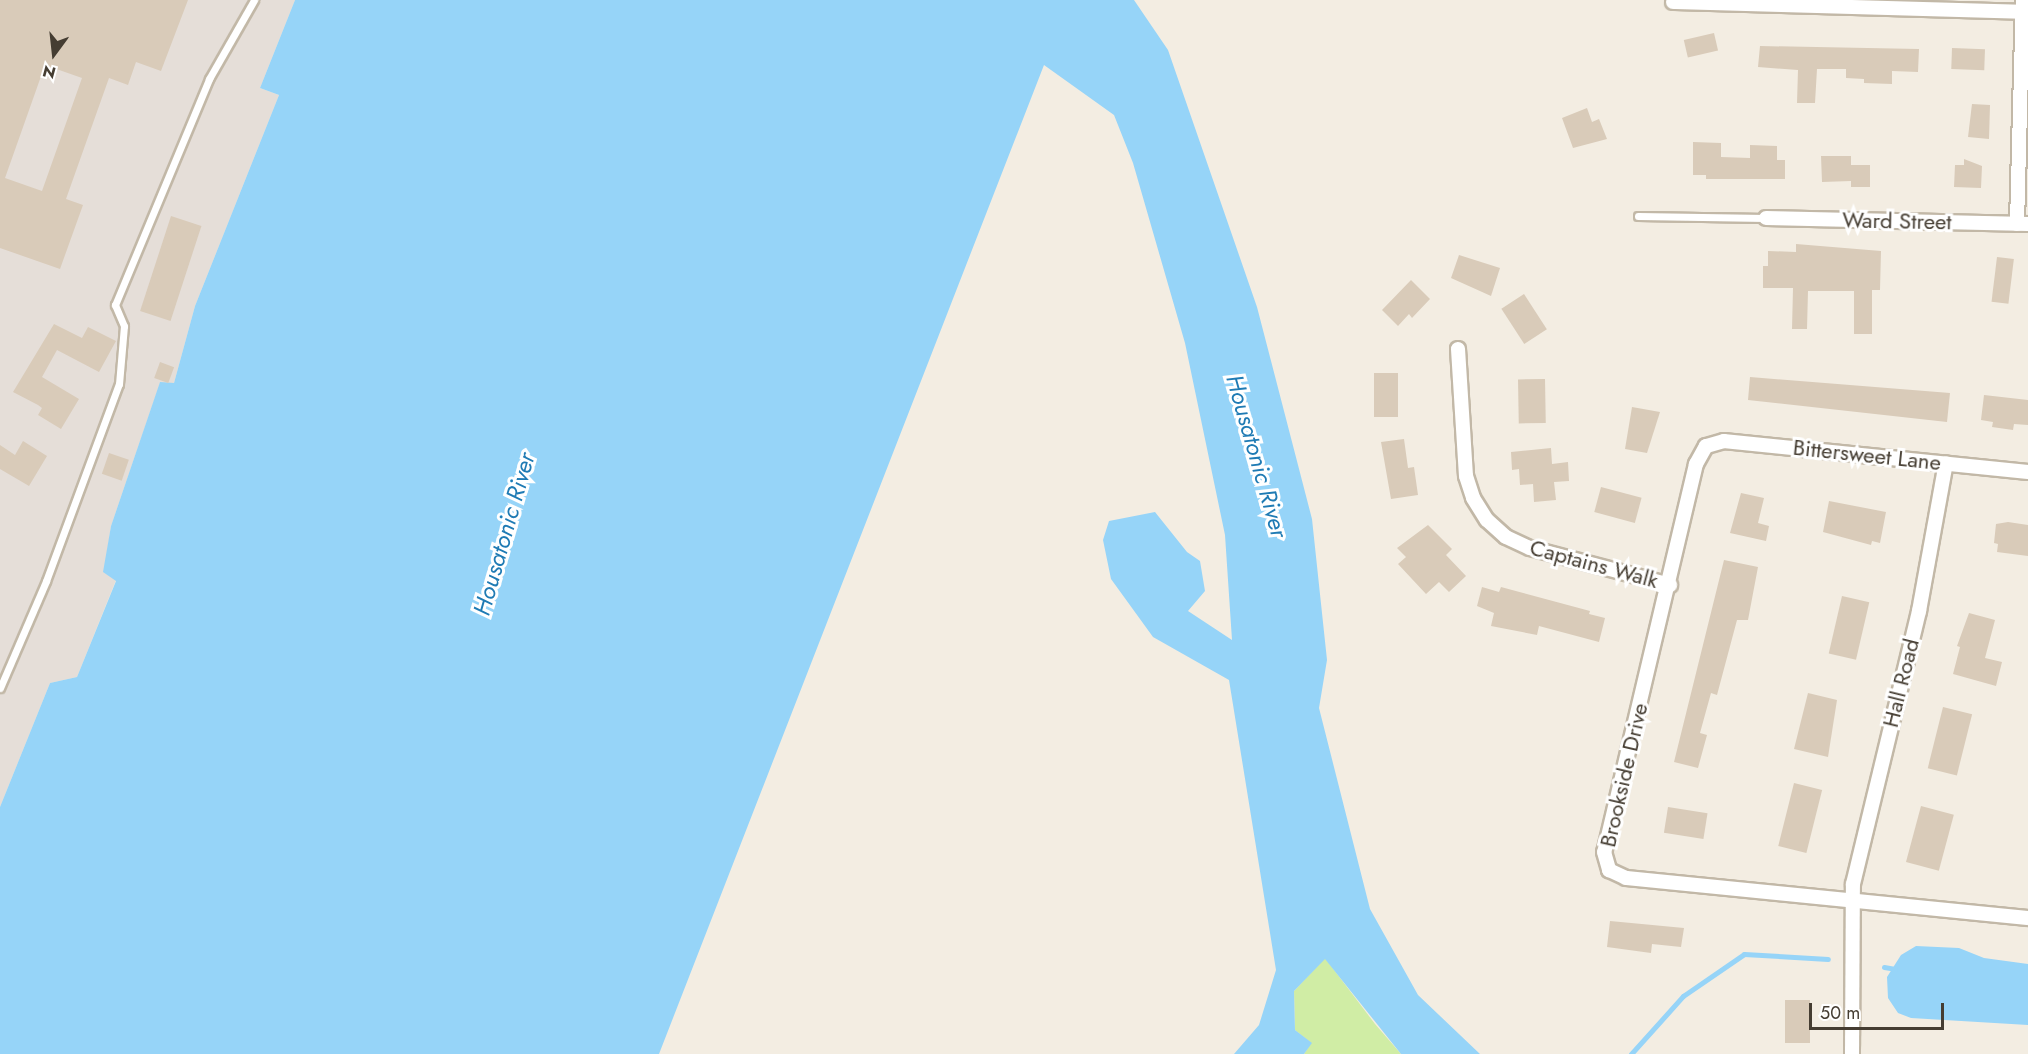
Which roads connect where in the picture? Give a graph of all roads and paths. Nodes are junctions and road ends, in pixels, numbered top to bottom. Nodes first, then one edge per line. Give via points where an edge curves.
1 (254, 0) edge
2 (1673, 2) dead end
3 (2023, 6) edge
4 (1638, 216) dead end
5 (1766, 218) joint
6 (2022, 224) edge
7 (1458, 349) dead end
8 (1706, 446) joint
9 (1946, 463) junction
10 (2028, 472) edge
11 (1670, 585) junction
12 (0, 688) edge
13 (1852, 901) junction
14 (2028, 918) edge
15 (1852, 1054) edge

1 - 12 lane via 209,79 115,305 124,326 119,384 46,581
2 - 3 street
3 - 6 street
4 - 5 lane
5 - 6 street, Ward Street
7 - 11 street, Captains Walk via 1466,476 1473,498 1487,520 1506,537 1530,548
8 - 9 street, Bittersweet Lane via 1724,441
8 - 11 street, Brookside Drive via 1696,464
9 - 10 street, Bittersweet Lane
9 - 13 street, Hall Road via 1919,610
11 - 13 street, Brookside Drive via 1605,845 1606,866 1626,878
13 - 14 street, Brookside Drive
13 - 15 street, Hall Road

